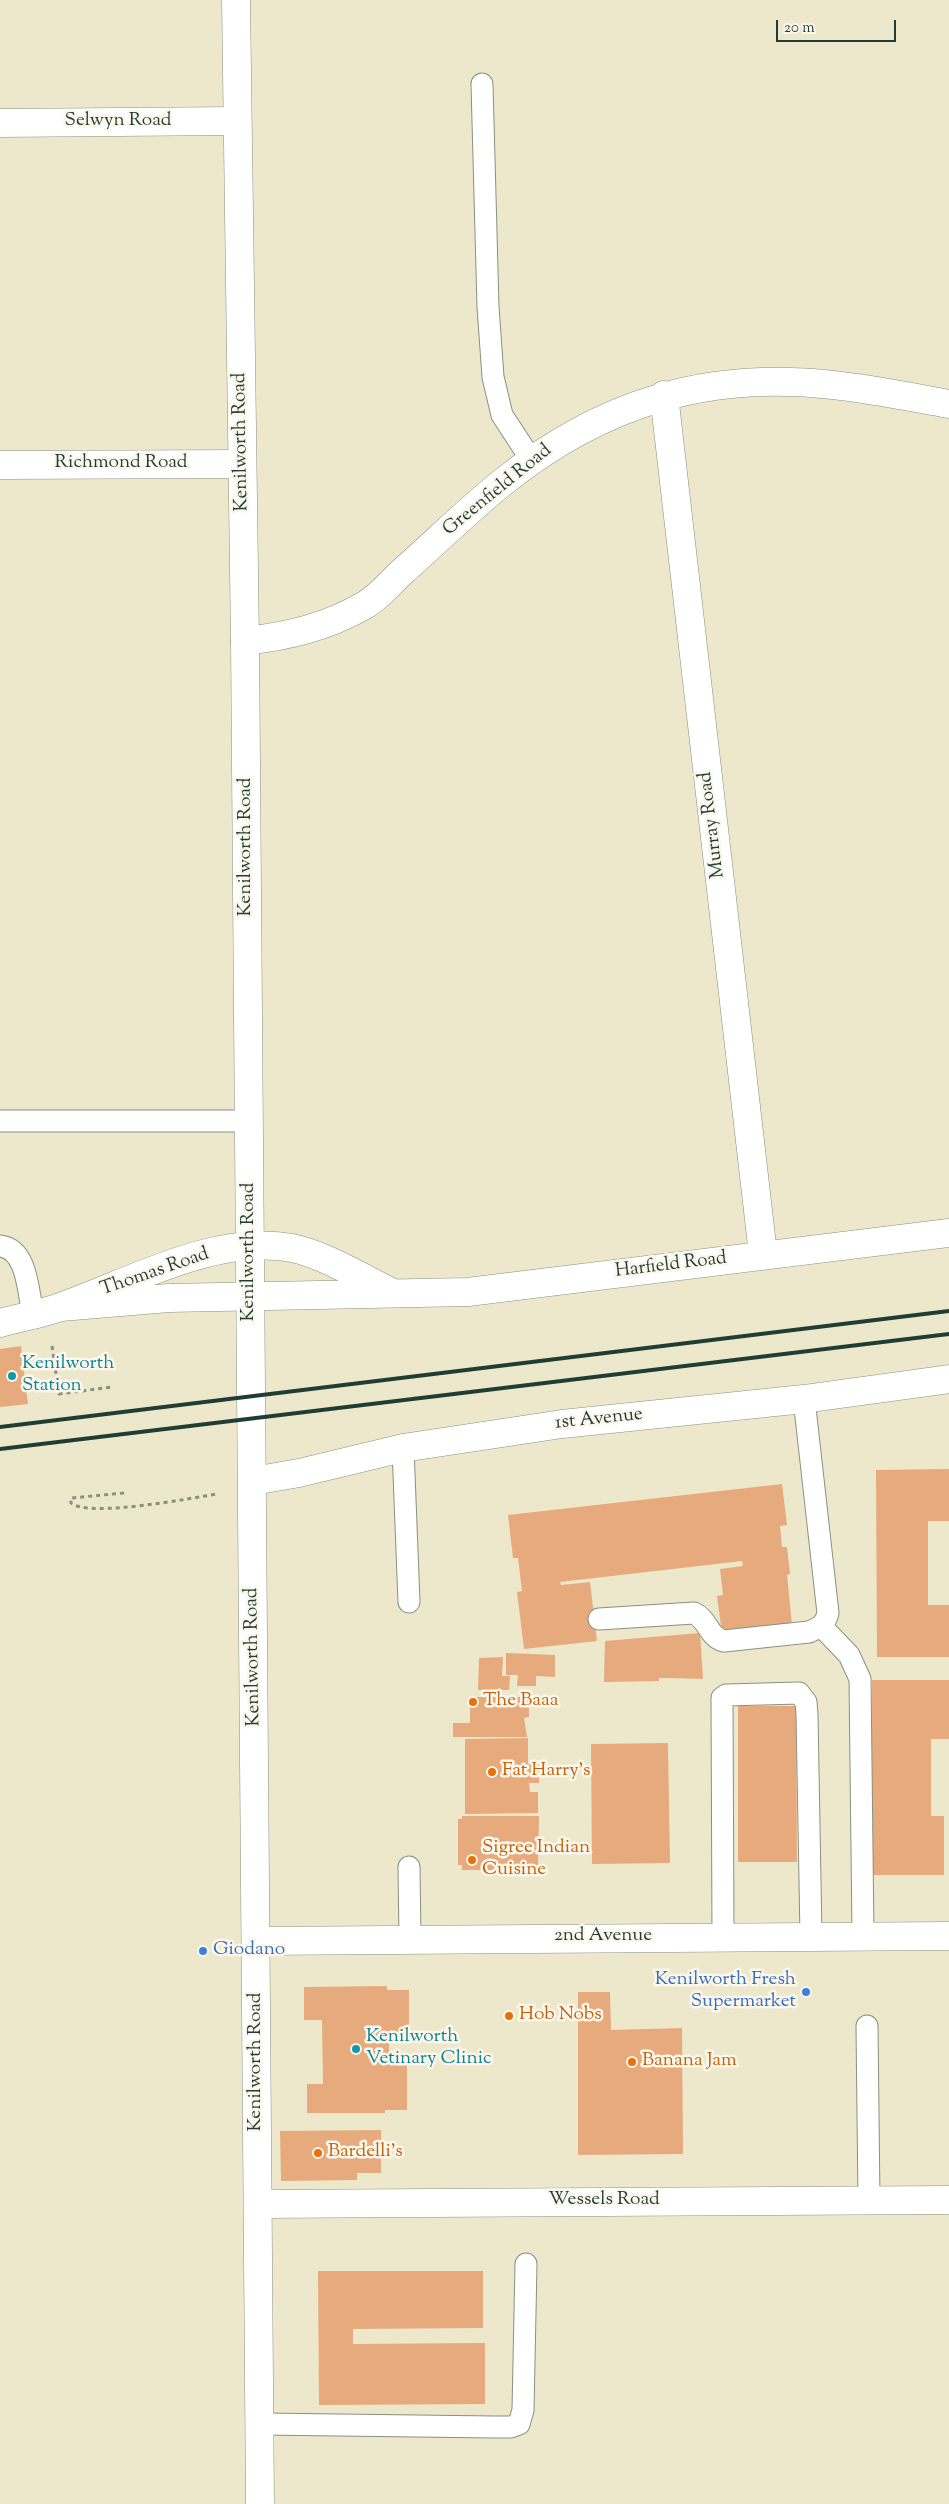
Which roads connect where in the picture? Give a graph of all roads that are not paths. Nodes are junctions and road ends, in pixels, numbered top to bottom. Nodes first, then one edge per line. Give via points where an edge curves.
1 (236, 0) edge
2 (482, 84) dead end
3 (236, 122) junction
4 (0, 123) edge
5 (664, 395) junction
6 (949, 404) edge
7 (532, 461) junction
8 (242, 464) junction
9 (0, 465) edge
10 (246, 641) junction
11 (0, 1121) edge
12 (249, 1121) junction
13 (949, 1233) edge
14 (251, 1245) junction
15 (0, 1246) edge
16 (763, 1254) junction
17 (393, 1292) junction
18 (252, 1296) junction
19 (61, 1307) junction
20 (33, 1314) junction
21 (0, 1323) edge
22 (949, 1379) edge
23 (804, 1399) junction
24 (403, 1448) junction
25 (253, 1481) junction
26 (409, 1602) dead end
27 (600, 1619) dead end
28 (822, 1627) junction
29 (409, 1867) dead end
30 (863, 1936) junction
31 (949, 1936) edge
32 (723, 1937) junction
33 (811, 1937) junction
34 (410, 1938) junction
35 (256, 1941) junction
36 (867, 2026) dead end
37 (949, 2200) edge
38 (869, 2201) junction
39 (258, 2204) junction
40 (526, 2264) dead end
41 (260, 2424) junction
42 (260, 2504) edge

1 - 3 street, Kenilworth Road
2 - 7 lane via 493,377 502,415
3 - 4 street, Selwyn Road
3 - 8 street, Kenilworth Road
5 - 6 street, Greenfield Road via 715,386 790,383 832,385
5 - 7 street, Greenfield Road via 616,412 574,432
5 - 16 street, Murray Road
7 - 10 street, Greenfield Road via 366,604 288,636
8 - 9 street, Richmond Road
8 - 10 street, Kenilworth Road
10 - 12 street, Kenilworth Road
11 - 12 lane
12 - 14 street, Kenilworth Road
13 - 16 street, Harfield Road
14 - 17 street, Harfield Road via 293,1248
14 - 18 street, Kenilworth Road
14 - 19 street, Thomas Road via 228,1248 159,1269
15 - 20 lane via 9,1248 19,1257
16 - 17 street, Harfield Road via 468,1292
17 - 18 street, Harfield Road
18 - 19 street, Thomas Road via 169,1298
18 - 25 street, Kenilworth Road
19 - 20 street, Thomas Road
20 - 21 street, Thomas Road
22 - 23 street, 1st Avenue
23 - 24 street, 1st Avenue via 562,1424
23 - 28 lane via 828,1613
24 - 25 street, 1st Avenue
24 - 26 lane
25 - 35 street, Kenilworth Road
27 - 28 lane via 694,1613 700,1616 712,1634 724,1641 809,1632
28 - 30 lane via 849,1655 860,1679
29 - 34 lane
30 - 31 street, 2nd Avenue
30 - 33 street, 2nd Avenue
32 - 33 street, 2nd Avenue
32 - 33 lane via 722,1698 726,1695 799,1694 806,1702 807,1714
32 - 34 street, 2nd Avenue
34 - 35 street, 2nd Avenue
35 - 39 street, Kenilworth Road
36 - 38 lane
37 - 38 street, Wessels Road
38 - 39 street, Wessels Road
39 - 41 street, Kenilworth Road
40 - 41 lane via 523,2410 518,2424 494,2427
41 - 42 street, Kenilworth Road

